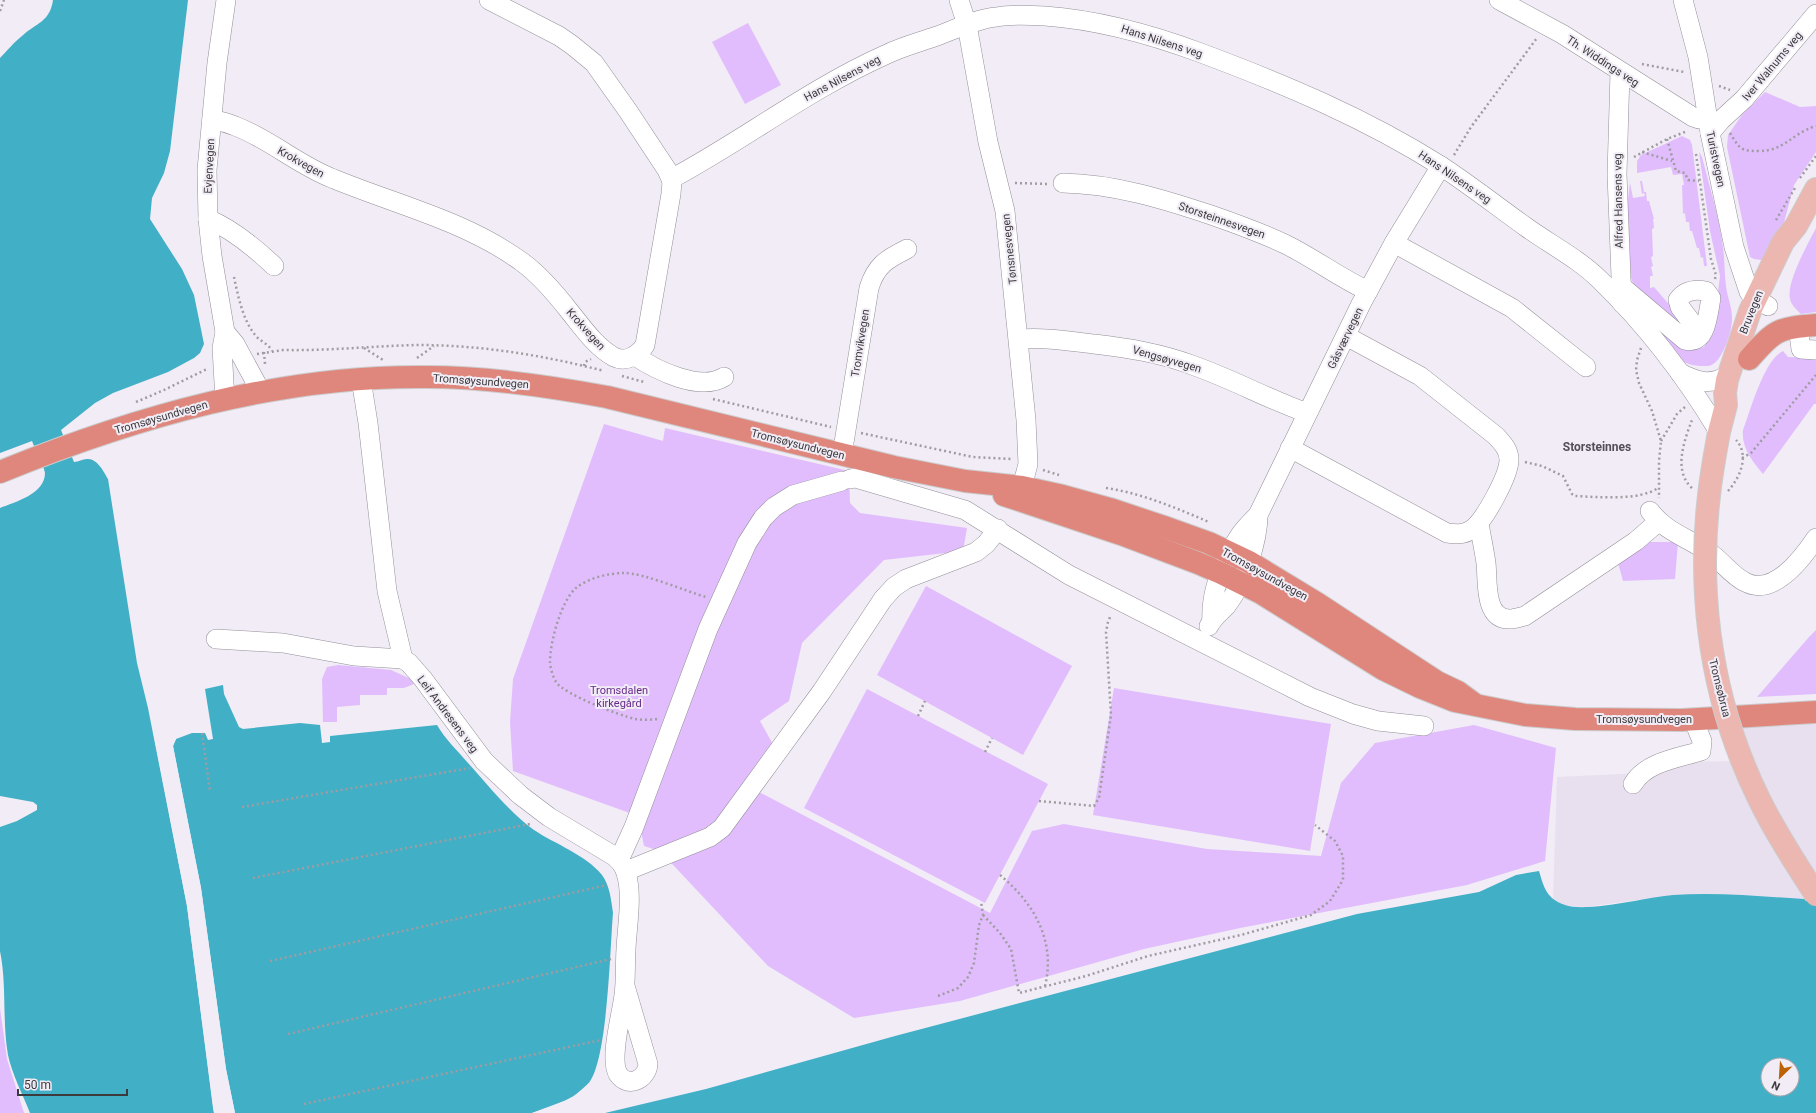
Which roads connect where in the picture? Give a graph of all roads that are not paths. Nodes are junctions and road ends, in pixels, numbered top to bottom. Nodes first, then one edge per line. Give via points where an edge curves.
1 (226, 0) edge
2 (489, 0) edge
3 (959, 0) edge
4 (1499, 0) edge
5 (1683, 0) edge
6 (1816, 14) edge
7 (967, 25) junction
8 (1620, 72) junction
9 (212, 120) junction
10 (1713, 124) junction
11 (1444, 168) junction
12 (672, 179) junction
13 (1063, 184) road end
14 (1816, 189) edge
15 (208, 220) junction
16 (1394, 243) junction
17 (907, 249) dead end
18 (274, 266) dead end
19 (1368, 291) junction
20 (1621, 295) junction
21 (1762, 302) junction
22 (1807, 325) edge
23 (225, 332) junction
24 (1701, 335) junction
25 (1346, 336) junction
26 (1019, 338) junction
27 (1816, 350) edge
28 (635, 356) junction
29 (1749, 359) junction
30 (1586, 367) dead end
31 (1680, 373) junction
32 (1728, 375) junction
33 (724, 377) dead end
34 (361, 379) junction
35 (260, 392) junction
36 (225, 400) junction
37 (1726, 405) junction
38 (1307, 414) junction
39 (1719, 432) junction
40 (1290, 448) junction
41 (842, 455) junction
42 (1714, 460) joint
43 (0, 472) edge
44 (1022, 494) junction
45 (1479, 523) junction
46 (998, 529) junction
47 (1816, 538) edge
48 (1240, 557) junction
49 (1230, 578) junction
50 (216, 639) dead end
51 (1202, 642) junction
52 (403, 659) junction
53 (1473, 704) junction
54 (1816, 712) edge
55 (1693, 719) junction
56 (1424, 726) dead end
57 (1633, 784) dead end
58 (622, 865) junction
59 (1816, 895) edge
60 (625, 986) dead end

1 - 9 street, Evjenvegen
2 - 12 street via 559,36 594,63
3 - 7 street, Tønsnesvegen
4 - 8 street, Th. Widdings veg via 1600,53
5 - 10 street, Turistvegen
6 - 10 street, Iver Walnums veg via 1744,99
7 - 11 street, Hans Nilsens veg via 999,16 1036,16 1103,23 1144,34 1311,96 1384,133
7 - 12 street, Hans Nilsens veg via 890,52 857,68
7 - 26 street, Tønsnesvegen via 988,142 1005,211
8 - 10 street, Th. Widdings veg via 1693,117
8 - 20 street, Alfred Hansens veg via 1617,168
9 - 15 street, Evjenvegen via 207,170
9 - 28 street, Krokvegen via 239,127 333,179 446,221 485,239 511,254 536,274 586,332 606,351 622,359
10 - 21 street, Turistvegen via 1734,247 1749,292
11 - 16 street, Gåsværvegen
11 - 20 street, Hans Nilsens veg via 1553,246 1577,260
12 - 28 street via 645,345
13 - 19 street, Storsteinnesvegen via 1088,184 1139,194 1236,224 1288,246 1344,280
14 - 21 main road, Bruvegen via 1796,226 1783,242
15 - 18 street via 225,227
15 - 23 street, Evjenvegen
16 - 19 street, Gåsværvegen
16 - 30 street via 1512,308
17 - 41 street, Tromvikvegen via 882,263 873,275
19 - 25 street, Gåsværvegen
20 - 24 street via 1685,340 1691,342
20 - 31 street
21 - 29 main road, Bruvegen
21 - 32 main road, Bruvegen
22 - 27 street via 1801,349
22 - 29 highway via 1776,332
23 - 35 street, Evjenvegen via 235,344
23 - 36 street, Evjenvegen via 222,348
24 - 24 street via 1711,298 1706,290 1697,289 1682,294 1678,300 1680,307
25 - 38 street, Gåsværvegen
25 - 45 street via 1420,376 1496,436 1506,447 1509,460 1506,473
26 - 38 street, Vengsøyvegen via 1061,339 1157,354 1206,370
26 - 44 street, Tønsnesvegen via 1028,464
28 - 33 street via 652,366 689,380 709,382
29 - 37 main road, Bruvegen via 1737,392
31 - 32 street via 1710,382 1719,381
31 - 39 street
32 - 37 main road, Bruvegen
34 - 35 highway, Tromsøysundvegen
34 - 41 highway, Tromsøysundvegen via 474,378 561,388 621,400
34 - 52 street via 386,591
35 - 36 highway, Tromsøysundvegen
36 - 43 highway, Tromsøysundvegen via 151,418
37 - 39 main road, Bruvegen
38 - 40 street, Gåsværvegen
39 - 42 main road, Bruvegen
40 - 45 street via 1447,533 1457,535 1470,531
40 - 48 street, Gåsværvegen via 1258,515 1258,530
41 - 44 highway, Tromsøysundvegen
42 - 59 main road, Tromsøbrua, bridge via 1706,511 1705,583 1706,615 1720,693 1738,749 1759,800
44 - 48 highway, Tromsøysundvegen via 1110,509
44 - 49 highway, Tromsøysundvegen
45 - 47 street via 1486,563 1487,594 1492,608 1499,616 1508,619 1525,616 1636,541 1654,517 1670,530 1710,552 1744,582 1756,586 1764,586 1778,580
46 - 51 street via 1069,575
46 - 58 street via 976,552 894,586 882,599 818,697 722,828 710,837
46 - 58 street via 965,510 849,479 793,495 774,507 763,518 747,543 719,602
48 - 49 street, Gåsværvegen
48 - 53 highway, Tromsøysundvegen via 1318,604 1437,682 1458,692
49 - 51 street, Gåsværvegen via 1211,608 1212,620
49 - 53 highway, Tromsøysundvegen via 1261,593 1383,670 1438,695
50 - 52 street via 282,643 354,656
51 - 56 street via 1330,706 1378,721
52 - 58 street, Leif Andresens veg via 423,679 484,761 520,796
53 - 55 highway, Tromsøysundvegen via 1526,715 1575,719
54 - 55 highway, Tromsøysundvegen
55 - 57 street via 1702,740 1701,751 1653,767
58 - 60 street via 629,903

